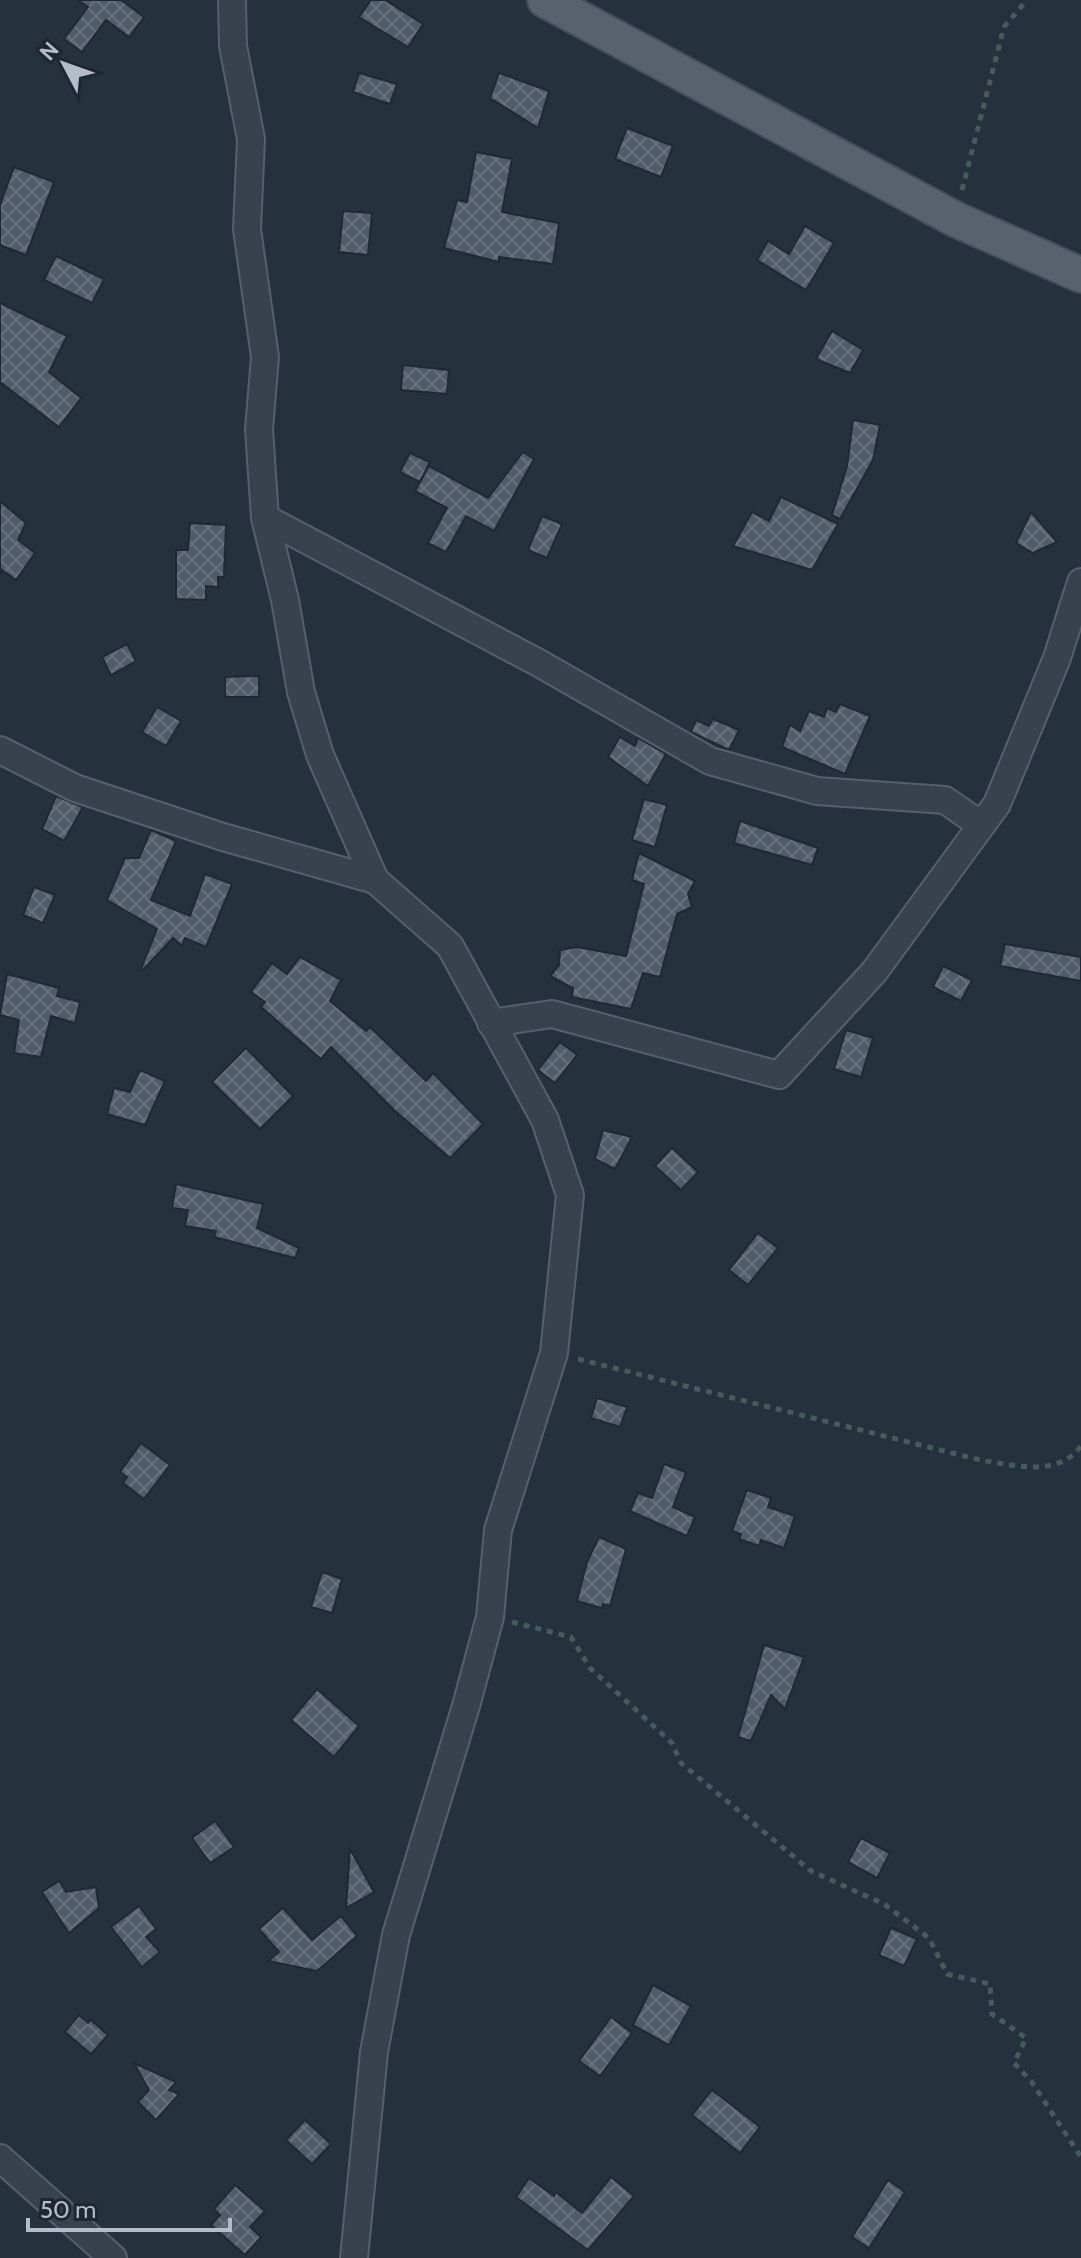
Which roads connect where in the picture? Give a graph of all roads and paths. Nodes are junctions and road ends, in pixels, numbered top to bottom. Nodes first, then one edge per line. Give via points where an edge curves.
1 (232, 0) edge
2 (545, 0) edge
3 (1027, 0) edge
4 (955, 219) junction
5 (1081, 275) edge
6 (265, 518) junction
7 (1081, 582) edge
8 (0, 750) edge
9 (981, 825) junction
10 (375, 880) junction
11 (491, 1023) junction
12 (554, 1353) junction
13 (1081, 1446) edge
14 (490, 1617) junction
15 (1081, 2157) edge
16 (0, 2158) edge
17 (113, 2258) edge
18 (354, 2258) edge

1 - 6 street via 233,46 251,139 247,229 265,357 259,429
2 - 4 main road
3 - 4 path via 1004,27
4 - 5 main road
6 - 9 street via 710,761 817,791 945,800
6 - 10 street via 301,692 320,755
7 - 9 street via 1057,658 997,804
8 - 10 street via 75,788
9 - 11 street via 874,972 779,1075 552,1014
10 - 11 street via 450,946
11 - 12 street via 545,1120 570,1195
12 - 13 path via 980,1460 1042,1469 1074,1456
12 - 14 street via 498,1530
14 - 15 path via 571,1637 590,1668 672,1743 681,1763 811,1871 884,1904 929,1938 947,1974 990,1984 992,2014 1026,2038 1014,2063
14 - 18 street via 396,1935 374,2052
16 - 17 street

